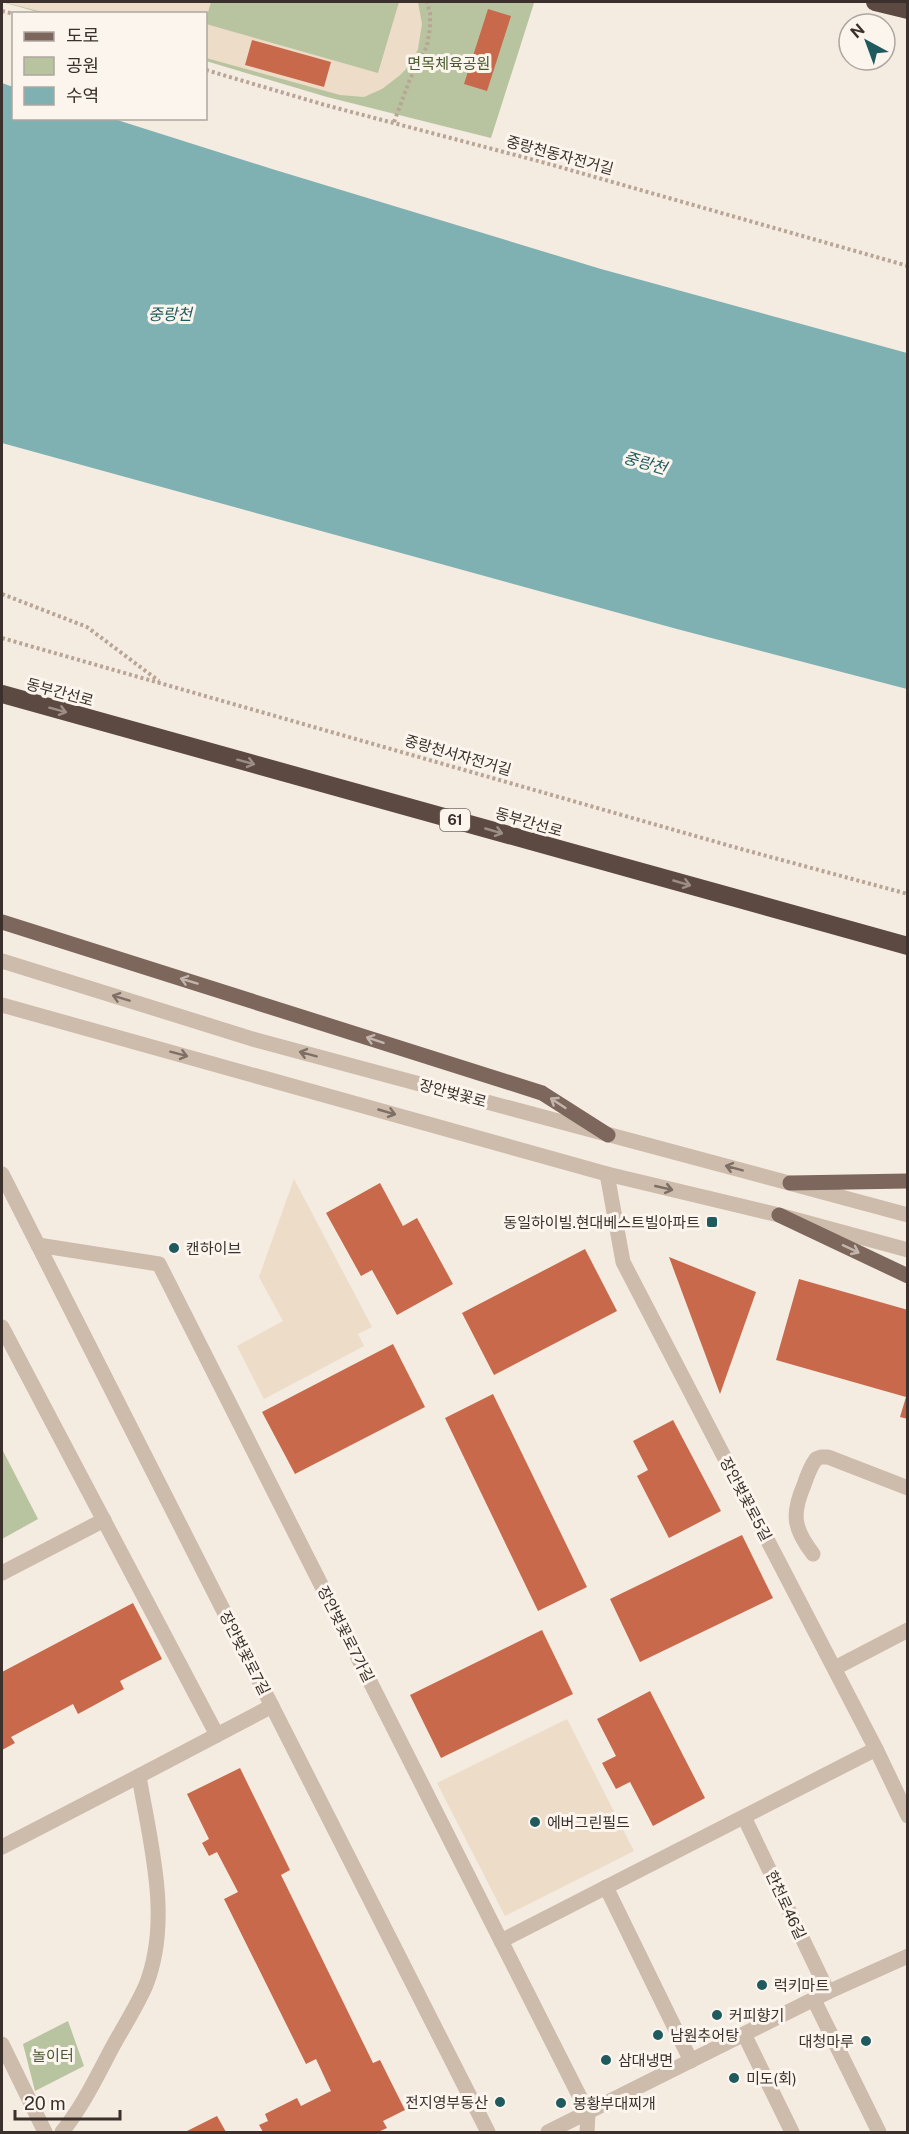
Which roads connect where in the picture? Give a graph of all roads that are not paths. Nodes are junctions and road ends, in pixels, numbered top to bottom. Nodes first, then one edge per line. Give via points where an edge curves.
1 (875, 2) edge
2 (908, 10) edge
3 (2, 694) edge
4 (2, 922) edge
5 (908, 946) edge
6 (2, 961) edge
7 (2, 1005) edge
8 (608, 1135) junction
9 (2, 1174) edge
10 (607, 1174) junction
11 (908, 1181) edge
12 (790, 1184) junction
13 (779, 1215) junction
14 (908, 1215) edge
15 (38, 1245) junction
16 (908, 1250) edge
17 (908, 1276) edge
18 (2, 1327) edge
19 (908, 1488) edge
20 (104, 1520) junction
21 (813, 1554) dead end
22 (2, 1573) edge
23 (908, 1630) edge
24 (835, 1668) junction
25 (272, 1706) junction
26 (217, 1735) junction
27 (876, 1749) junction
28 (139, 1776) junction
29 (908, 1816) edge
30 (744, 1817) junction
31 (2, 1847) edge
32 (606, 1887) junction
33 (501, 1941) junction
34 (908, 1956) edge
35 (821, 1996) junction
36 (744, 2034) junction
37 (2, 2044) edge
38 (691, 2061) junction
39 (588, 2113) junction
40 (45, 2133) edge
41 (62, 2133) edge
42 (488, 2133) edge
43 (548, 2133) edge
44 (587, 2133) edge
45 (792, 2133) edge
46 (879, 2133) edge

1 - 2 highway
3 -> 5 highway, 동부간선로 / 61
8 -> 4 main road via 542,1093
8 -> 6 street, 장안벚꽃로 via 256,1040
7 -> 10 street
12 -> 8 street, 장안벚꽃로
9 - 15 street, 장안벚꽃로7길
10 -> 13 street
10 - 24 street, 장안벚꽃로5길 via 623,1262
11 - 12 main road
12 - 14 street, 장안벚꽃로
13 - 16 street
13 -> 17 main road
15 - 25 street, 장안벚꽃로7길
15 - 33 street, 장안벚꽃로7가길 via 159,1264
18 - 20 street
19 - 21 street via 828,1457 816,1460 798,1498 795,1521
20 - 22 street
20 - 26 street
23 - 24 street
24 - 27 street, 장안벚꽃로5길
25 - 26 street
25 - 42 street, 장안벚꽃로7길
26 - 28 street
27 - 29 street, 장안벚꽃로5길
27 - 30 street
28 - 31 street
28 - 41 street via 157,1884 154,1953 146,1984 77,2113
30 - 32 street
30 - 35 street, 한천로46길
32 - 33 street
32 - 38 street
33 - 39 street, 장안벚꽃로7가길
34 - 35 street
35 - 36 street
35 - 46 street, 한천로46길
36 - 38 street
36 - 45 street
37 - 40 street
38 - 39 street
39 - 43 street
39 - 44 street

